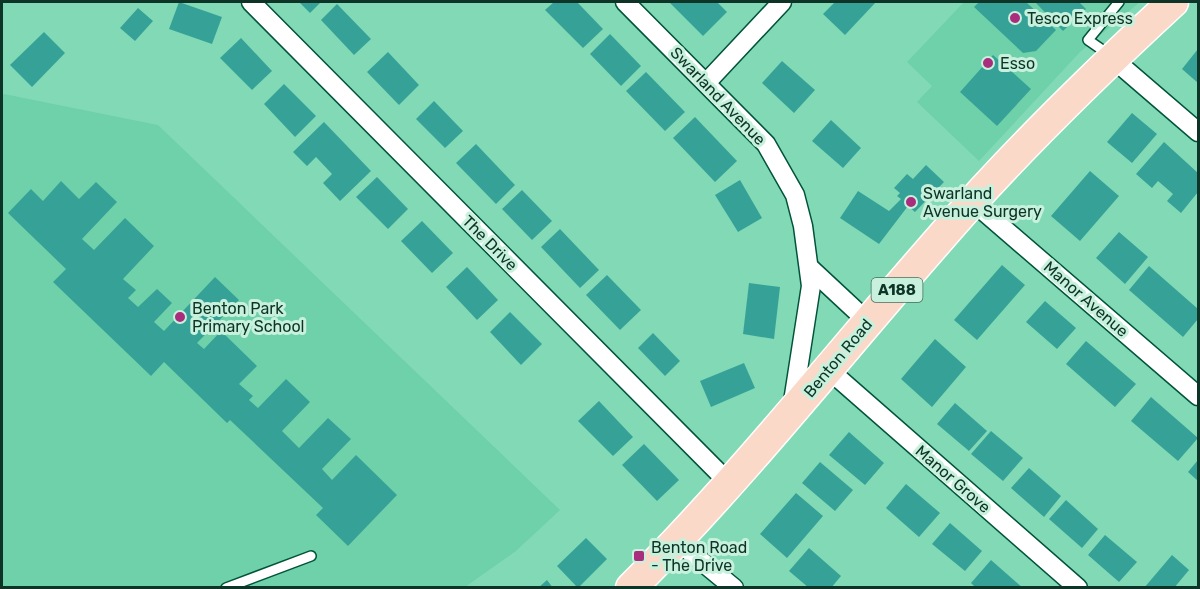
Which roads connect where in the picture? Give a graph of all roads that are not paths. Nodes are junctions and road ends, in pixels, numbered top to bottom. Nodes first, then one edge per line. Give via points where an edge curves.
1 (251, 2) edge
2 (625, 2) edge
3 (782, 2) edge
4 (1119, 2) edge
5 (1173, 2) edge
6 (1112, 58) junction
7 (706, 83) junction
8 (1198, 132) edge
9 (973, 202) junction
10 (810, 268) junction
11 (868, 322) junction
12 (829, 370) junction
13 (1198, 396) edge
14 (791, 414) junction
15 (730, 484) junction
16 (677, 541) junction
17 (311, 556) dead end
18 (226, 588) edge
19 (631, 588) edge
20 (734, 588) edge
21 (1078, 588) edge

1 - 15 street, The Drive
2 - 7 street, Swarland Avenue
3 - 7 street
4 - 6 lane via 1088,40
5 - 6 main road, Benton Road / A188
6 - 8 street
6 - 9 main road, Benton Road / A188
7 - 10 street, Swarland Avenue via 766,144 795,195
9 - 11 main road, Benton Road / A188
9 - 13 street, Manor Avenue
10 - 11 street
10 - 14 street, Swarland Avenue via 811,286
11 - 12 main road, Benton Road / A188
12 - 14 main road, Benton Road / A188
12 - 21 street, Manor Grove
14 - 15 main road, Benton Road / A188
15 - 16 main road, Benton Road / A188
16 - 19 main road, Benton Road / A188
16 - 20 street
17 - 18 lane

